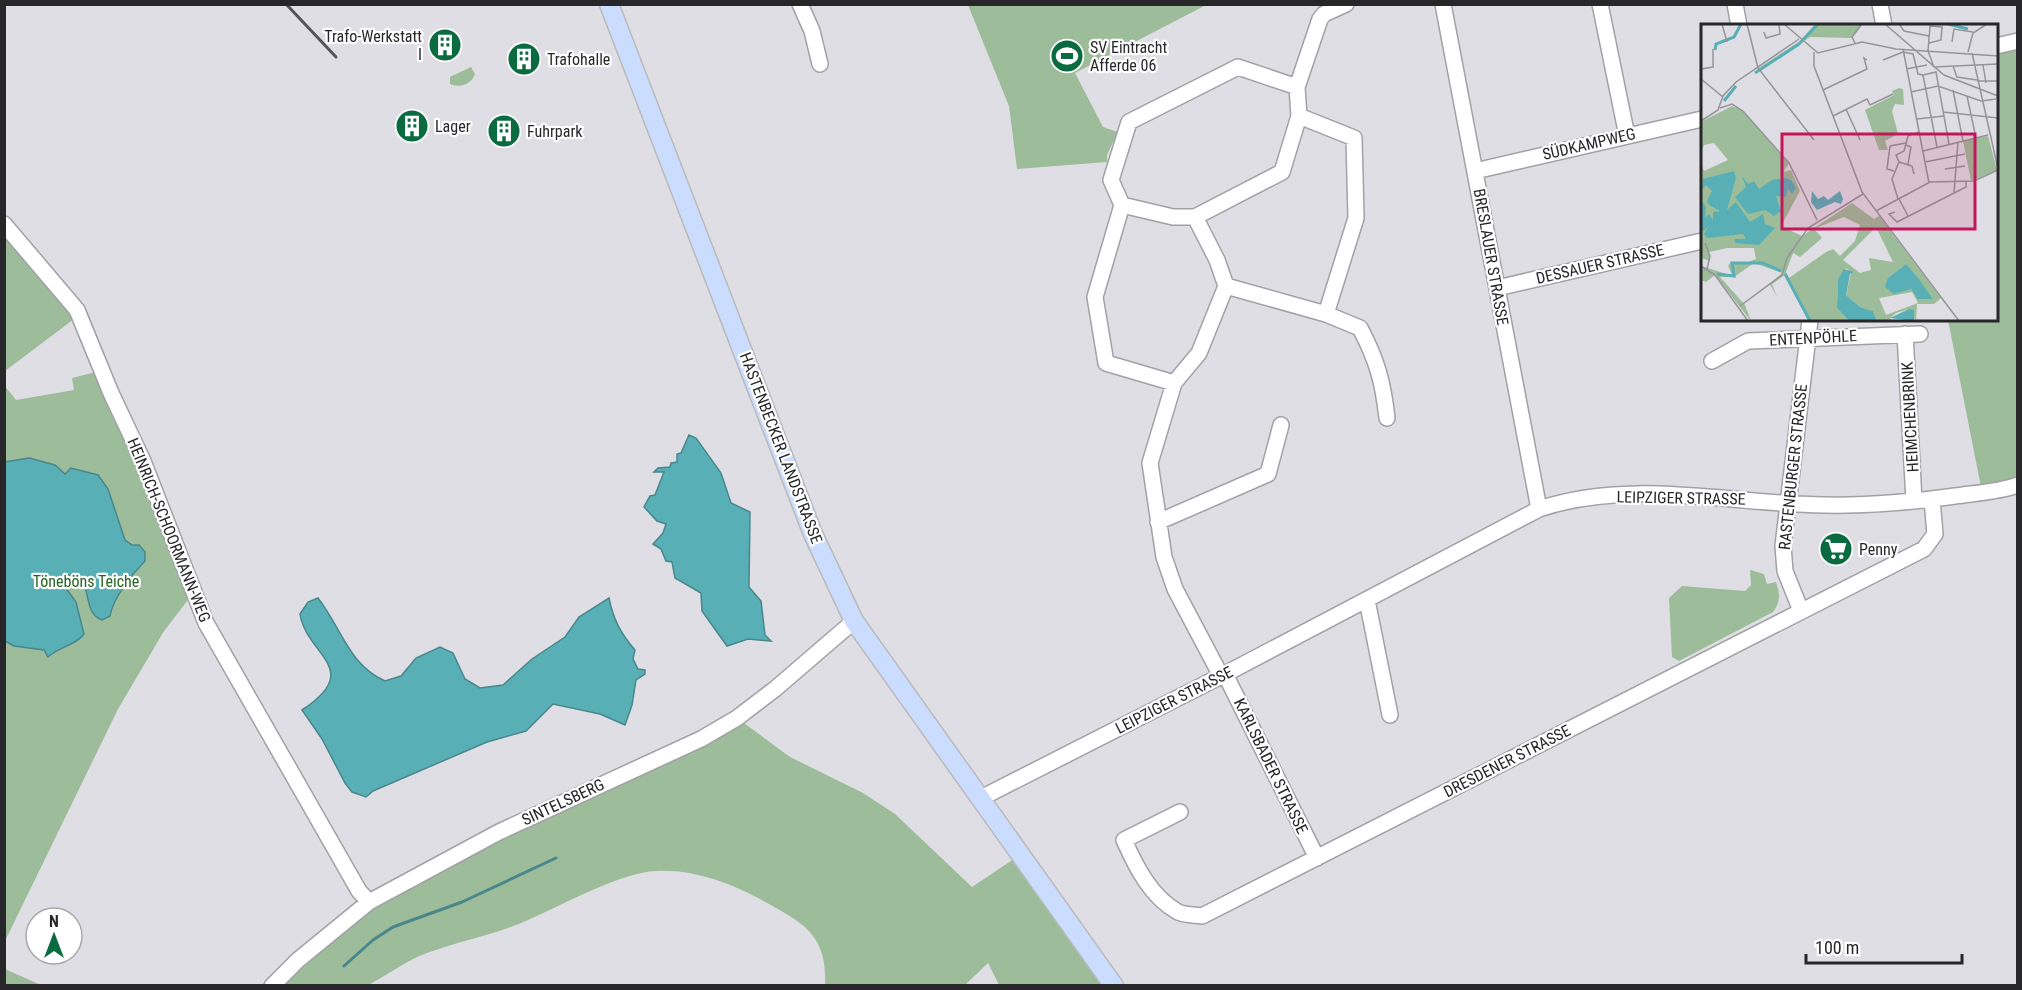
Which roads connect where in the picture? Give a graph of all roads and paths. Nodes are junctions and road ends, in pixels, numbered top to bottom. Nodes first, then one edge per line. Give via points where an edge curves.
1 (609, 4) edge
2 (800, 4) edge
3 (1346, 4) edge
4 (1443, 4) edge
5 (1600, 4) edge
6 (1734, 4) edge
7 (1880, 4) edge
8 (1739, 24) edge
9 (1884, 24) edge
10 (2018, 41) edge
11 (1998, 46) edge
12 (820, 64) dead end
13 (1297, 87) junction
14 (1299, 116) junction
15 (1701, 119) edge
16 (1627, 136) junction
17 (1475, 171) junction
18 (1122, 205) junction
19 (1195, 217) junction
20 (4, 224) edge
21 (1701, 241) edge
22 (1226, 286) junction
23 (1497, 288) junction
24 (1326, 314) junction
25 (1810, 321) edge
26 (1912, 334) joint
27 (1807, 338) junction
28 (1712, 361) dead end
29 (1174, 383) junction
30 (1387, 418) dead end
31 (1281, 425) dead end
32 (2018, 485) edge
33 (1932, 500) junction
34 (1914, 501) junction
35 (1786, 502) junction
36 (1539, 509) junction
37 (1158, 522) junction
38 (1366, 600) junction
39 (1801, 611) junction
40 (854, 621) junction
41 (1223, 675) junction
42 (1390, 715) dead end
43 (981, 798) junction
44 (1180, 812) dead end
45 (1317, 858) junction
46 (369, 902) junction
47 (272, 986) edge
48 (1114, 986) edge

1 - 40 main road, HASTENBECKER LANDSTRASSE via 813,534
2 - 12 street
3 - 13 street via 1324,14 1320,20
4 - 17 street, BRESLAUER STRASSE
5 - 16 street
6 - 8 street
7 - 9 street
10 - 11 street
13 - 14 street
13 - 18 street via 1238,67 1129,122 1111,180
14 - 19 street via 1282,172
14 - 24 street via 1354,138 1356,218
15 - 16 street, SÜDKAMPWEG
16 - 17 street, SÜDKAMPWEG
17 - 23 street, BRESLAUER STRASSE
18 - 19 street via 1173,217
18 - 29 street via 1095,297 1106,363
19 - 22 street
20 - 46 street, HEINRICH-SCHOORMANN-WEG via 77,309 206,623 358,891
21 - 23 street, DESSAUER STRASSE
22 - 24 street
22 - 29 street via 1199,353
23 - 36 street, BRESLAUER STRASSE
24 - 30 street via 1360,328 1383,380
25 - 27 street, RASTENBURGER STRASSE
26 - 27 street, ENTENPÖHLE
26 - 34 street, HEIMCHENBRINK
27 - 28 street, ENTENPÖHLE via 1748,341
27 - 35 street, RASTENBURGER STRASSE
29 - 37 street, KARLSBADER STRASSE via 1150,464
31 - 37 street via 1268,474
32 - 33 street, LEIPZIGER STRASSE
33 - 34 street, LEIPZIGER STRASSE
33 - 39 street, DRESDENER STRASSE via 1935,534 1924,549
34 - 35 street, LEIPZIGER STRASSE via 1824,505
35 - 36 street, LEIPZIGER STRASSE via 1626,495
35 - 39 street, RASTENBURGER STRASSE via 1785,571
36 - 38 street, LEIPZIGER STRASSE
37 - 41 street, KARLSBADER STRASSE via 1175,589
38 - 41 street, LEIPZIGER STRASSE
38 - 42 street
39 - 45 street, DRESDENER STRASSE
40 - 43 main road, HASTENBECKER LANDSTRASSE
40 - 46 street, SINTELSBERG via 775,689 701,739 499,832
41 - 43 street, LEIPZIGER STRASSE
41 - 45 street, KARLSBADER STRASSE
43 - 48 main road, HASTENBECKER LANDSTRASSE
44 - 45 street, DRESDENER STRASSE via 1124,840 1136,868 1179,913 1202,916
46 - 47 street, SINTELSBERG

